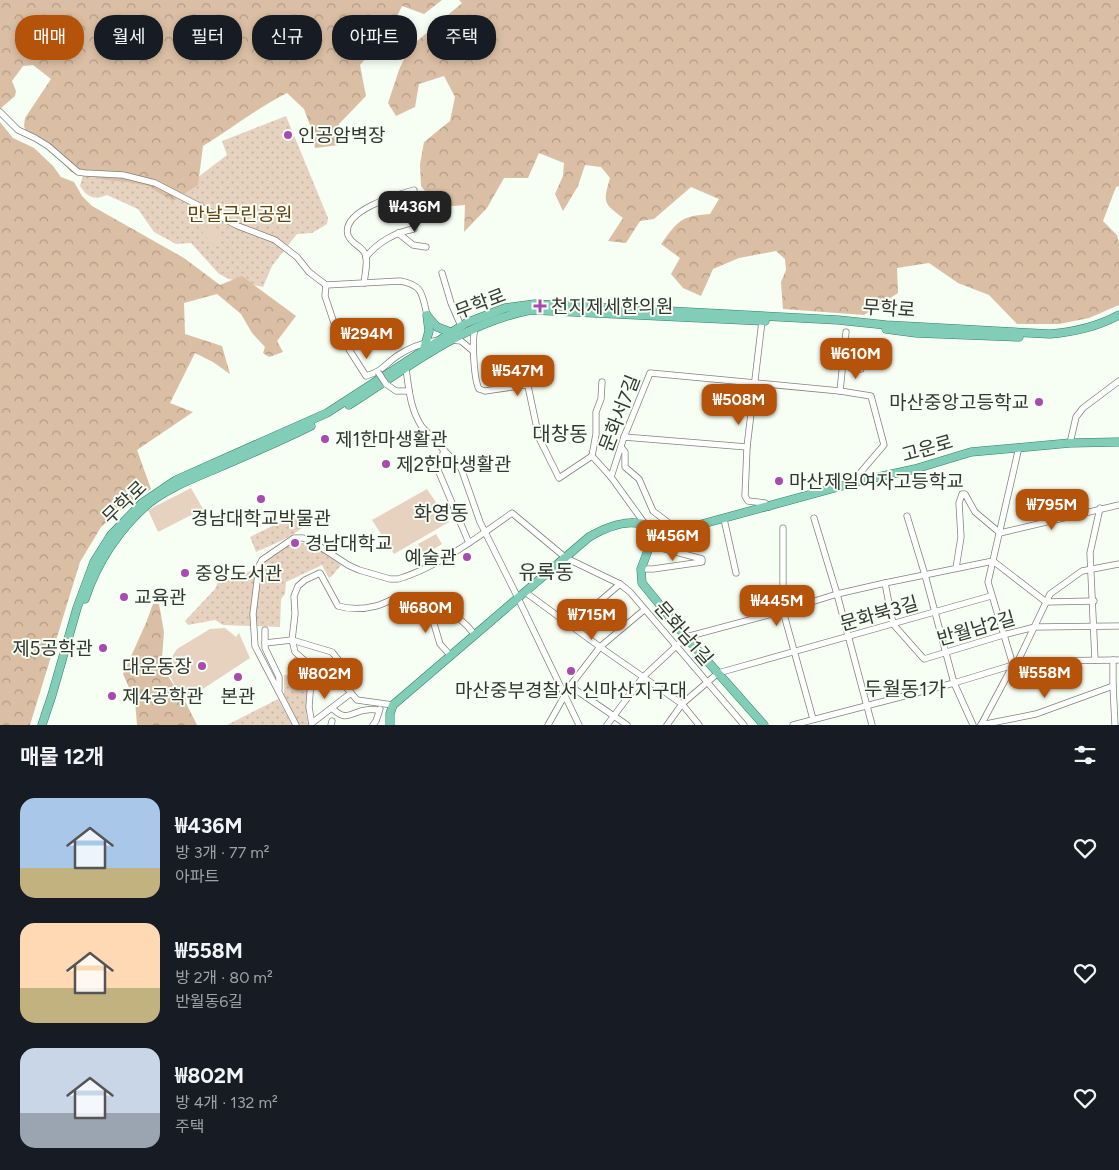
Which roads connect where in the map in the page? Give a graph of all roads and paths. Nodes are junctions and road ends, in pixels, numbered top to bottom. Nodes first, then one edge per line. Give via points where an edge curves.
1 (0, 112) edge
2 (414, 190) dead end
3 (414, 229) dead end
4 (398, 233) junction
5 (426, 247) dead end
6 (366, 257) junction
7 (442, 273) dead end
8 (364, 283) junction
9 (326, 285) junction
10 (427, 315) junction
11 (1119, 315) edge
12 (1119, 320) edge
13 (762, 321) junction
14 (461, 326) junction
15 (477, 326) junction
16 (846, 332) dead end
17 (450, 336) junction
18 (425, 345) junction
19 (473, 351) junction
20 (843, 353) junction
21 (862, 355) dead end
22 (406, 369) junction
23 (378, 372) junction
24 (1119, 381) edge
25 (602, 382) dead end
26 (754, 383) junction
27 (409, 391) junction
28 (840, 391) junction
29 (624, 437) junction
30 (1119, 442) edge
31 (1070, 443) junction
32 (621, 447) junction
33 (747, 447) junction
34 (1019, 447) junction
35 (444, 450) junction
36 (592, 456) junction
37 (611, 477) junction
38 (860, 481) junction
39 (1119, 505) edge
40 (769, 507) junction
41 (1100, 508) junction
42 (907, 516) dead end
43 (814, 518) dead end
44 (724, 519) junction
45 (645, 524) junction
46 (783, 528) dead end
47 (686, 529) junction
48 (673, 532) junction
49 (485, 533) junction
50 (1000, 533) junction
51 (469, 543) junction
52 (650, 546) junction
53 (566, 558) junction
54 (993, 560) junction
55 (1119, 564) edge
56 (956, 568) junction
57 (641, 569) junction
58 (1092, 569) junction
59 (736, 573) dead end
60 (925, 575) junction
61 (885, 583) junction
62 (620, 584) junction
63 (526, 592) junction
64 (837, 594) junction
65 (991, 596) junction
66 (518, 598) junction
67 (429, 601) junction
68 (1046, 602) junction
69 (1094, 602) junction
70 (644, 610) junction
71 (783, 611) junction
72 (936, 613) junction
73 (893, 624) junction
74 (571, 626) junction
75 (1119, 626) edge
76 (1035, 627) junction
77 (1094, 627) junction
78 (265, 630) dead end
79 (1003, 634) junction
80 (475, 635) junction
81 (686, 637) junction
82 (848, 637) junction
83 (292, 640) junction
84 (265, 643) junction
85 (600, 647) junction
86 (676, 647) junction
87 (796, 652) junction
88 (946, 653) junction
89 (450, 655) junction
90 (1095, 660) junction
91 (1116, 660) edge
92 (1015, 664) junction
93 (718, 673) junction
94 (643, 677) junction
95 (707, 683) junction
96 (954, 683) junction
97 (570, 686) junction
98 (1113, 686) junction
99 (352, 693) junction
100 (280, 694) junction
101 (566, 694) junction
102 (384, 703) junction
103 (393, 704) junction
104 (682, 704) junction
105 (867, 706) junction
106 (332, 708) junction
107 (379, 710) junction
108 (614, 716) junction
109 (814, 719) junction
110 (312, 724) edge
111 (42, 725) edge
112 (46, 725) edge
113 (296, 725) edge
114 (373, 725) edge
115 (390, 725) edge
116 (548, 725) edge
117 (579, 725) edge
118 (607, 725) edge
119 (627, 725) edge
120 (667, 725) edge
121 (699, 725) edge
122 (744, 725) edge
123 (764, 725) edge
124 (793, 725) edge
125 (872, 725) edge
126 (973, 725) edge
127 (981, 725) edge
128 (1115, 725) edge

1 - 9 street via 18,130 48,146 78,172 123,175 155,183 238,226 276,240
2 - 6 street via 382,201 351,220 349,236
3 - 4 street
4 - 5 street via 413,244
4 - 6 street
6 - 8 street
7 - 14 street
8 - 9 street
8 - 10 street via 411,283 422,294
9 - 23 street via 325,296 336,329 366,376
10 - 17 main road
10 - 18 main road via 429,327
11 - 14 main road, 무학로 via 1080,330 1041,334 535,304 505,308
12 - 13 main road, 무학로 via 1083,335 1045,338 916,333 835,322
13 - 15 main road, 무학로 via 531,310
13 - 26 street
14 - 17 main road, 무학로
15 - 17 main road, 무학로
15 - 19 street
16 - 20 street
17 - 18 main road, 무학로
17 - 19 street
17 - 22 main road, 무학로
18 - 23 street via 418,344 405,351
18 - 111 main road, 무학로 via 327,413 176,480 130,514 111,535 94,562
19 - 36 street via 476,383 480,390 528,386 539,438 559,478
20 - 21 street via 852,369 861,369
20 - 28 street
22 - 27 street
22 - 112 main road, 무학로 via 333,415 168,491 132,519 108,550 87,593
23 - 27 street, bridge via 396,391
24 - 31 street via 1083,408 1076,417
25 - 36 street
26 - 28 street
26 - 29 street, 문화서7길 via 650,373
26 - 33 street
27 - 35 street via 417,420
28 - 38 street via 872,396 884,445 860,473
29 - 32 street, 문화서7길
29 - 33 street
30 - 31 main road, 고운로
31 - 34 main road, 고운로
32 - 37 street, 문화서7길
32 - 47 street via 625,452 625,467 639,479 653,511 674,527
33 - 40 street via 746,496 748,501 765,503
34 - 38 main road, 고운로 via 971,452 915,470
34 - 50 street
35 - 49 street via 465,475 473,506
35 - 51 street via 438,470
36 - 37 street
37 - 45 street
38 - 40 main road, 고운로
39 - 41 street
40 - 44 main road, 고운로
41 - 50 street
41 - 58 street via 1090,554
42 - 60 street
43 - 64 street
44 - 47 main road, 고운로
44 - 59 street
45 - 48 main road
45 - 53 main road via 622,523 600,531
46 - 71 street
47 - 48 main road, 고운로
48 - 52 main road, 고운로
49 - 51 street
49 - 53 street, 문화남1길 via 512,513
49 - 66 street
50 - 54 street
50 - 56 street via 975,512 962,494
51 - 100 street via 445,558 398,579 359,570 303,538 294,538 266,556 259,566 253,614 255,646
52 - 57 main road
52 - 57 street via 702,559 702,562
53 - 62 street, 문화남1길
53 - 63 main road
54 - 56 street
54 - 65 street via 988,582
54 - 68 street
55 - 58 street
56 - 60 street
57 - 81 main road via 642,583
58 - 68 street via 1072,577 1050,594
58 - 69 street
60 - 61 street
60 - 72 street
61 - 64 street
61 - 73 street
62 - 70 street, 문화남1길
62 - 74 street
63 - 66 main road
63 - 74 street
64 - 71 street
64 - 82 street
65 - 72 street, 문화북3길
65 - 79 street
66 - 80 main road
66 - 101 street
67 - 80 street via 466,624
67 - 83 street via 398,598 377,606 349,609 338,606 320,573 298,586 294,596
67 - 89 street via 440,644
68 - 69 street
68 - 76 street
69 - 77 street
70 - 85 street
70 - 86 street, 문화남1길
71 - 81 street
71 - 87 street
72 - 73 street, 문화북3길
72 - 88 street
73 - 82 street, 문화북3길
73 - 88 street, 반월남2길 via 924,659
74 - 85 street
75 - 77 street, 반월남2길
76 - 77 street, 반월남2길
76 - 79 street, 반월남2길
76 - 92 street
77 - 90 street
78 - 84 street
79 - 88 street, 반월남2길
79 - 92 street
80 - 89 main road
81 - 86 street
81 - 93 main road
82 - 87 street, 문화북3길
82 - 105 street
83 - 84 street
83 - 99 street via 332,652 348,672 346,687
83 - 110 street via 295,652 312,667 309,707
84 - 100 street via 279,677
85 - 94 street
85 - 97 street
86 - 94 street
86 - 95 street, 문화남1길
87 - 93 street, 문화북3길
87 - 109 street
88 - 96 street
89 - 103 main road
90 - 91 street
90 - 92 street
91 - 98 street
92 - 96 street
92 - 127 street
93 - 95 street
93 - 123 main road
94 - 104 street
94 - 108 street
95 - 104 street
95 - 122 street, 문화남1길
96 - 105 street
96 - 126 street
97 - 101 street
97 - 108 street
98 - 127 street via 1036,714
98 - 128 street
99 - 102 street via 357,700
99 - 106 street
100 - 113 street
101 - 116 street
101 - 117 street
102 - 103 street
102 - 107 street
103 - 115 main road
104 - 120 street
104 - 121 street
105 - 109 street
105 - 125 street
106 - 107 street via 344,716
106 - 110 street
107 - 114 street
108 - 118 street
108 - 119 street
109 - 124 street

